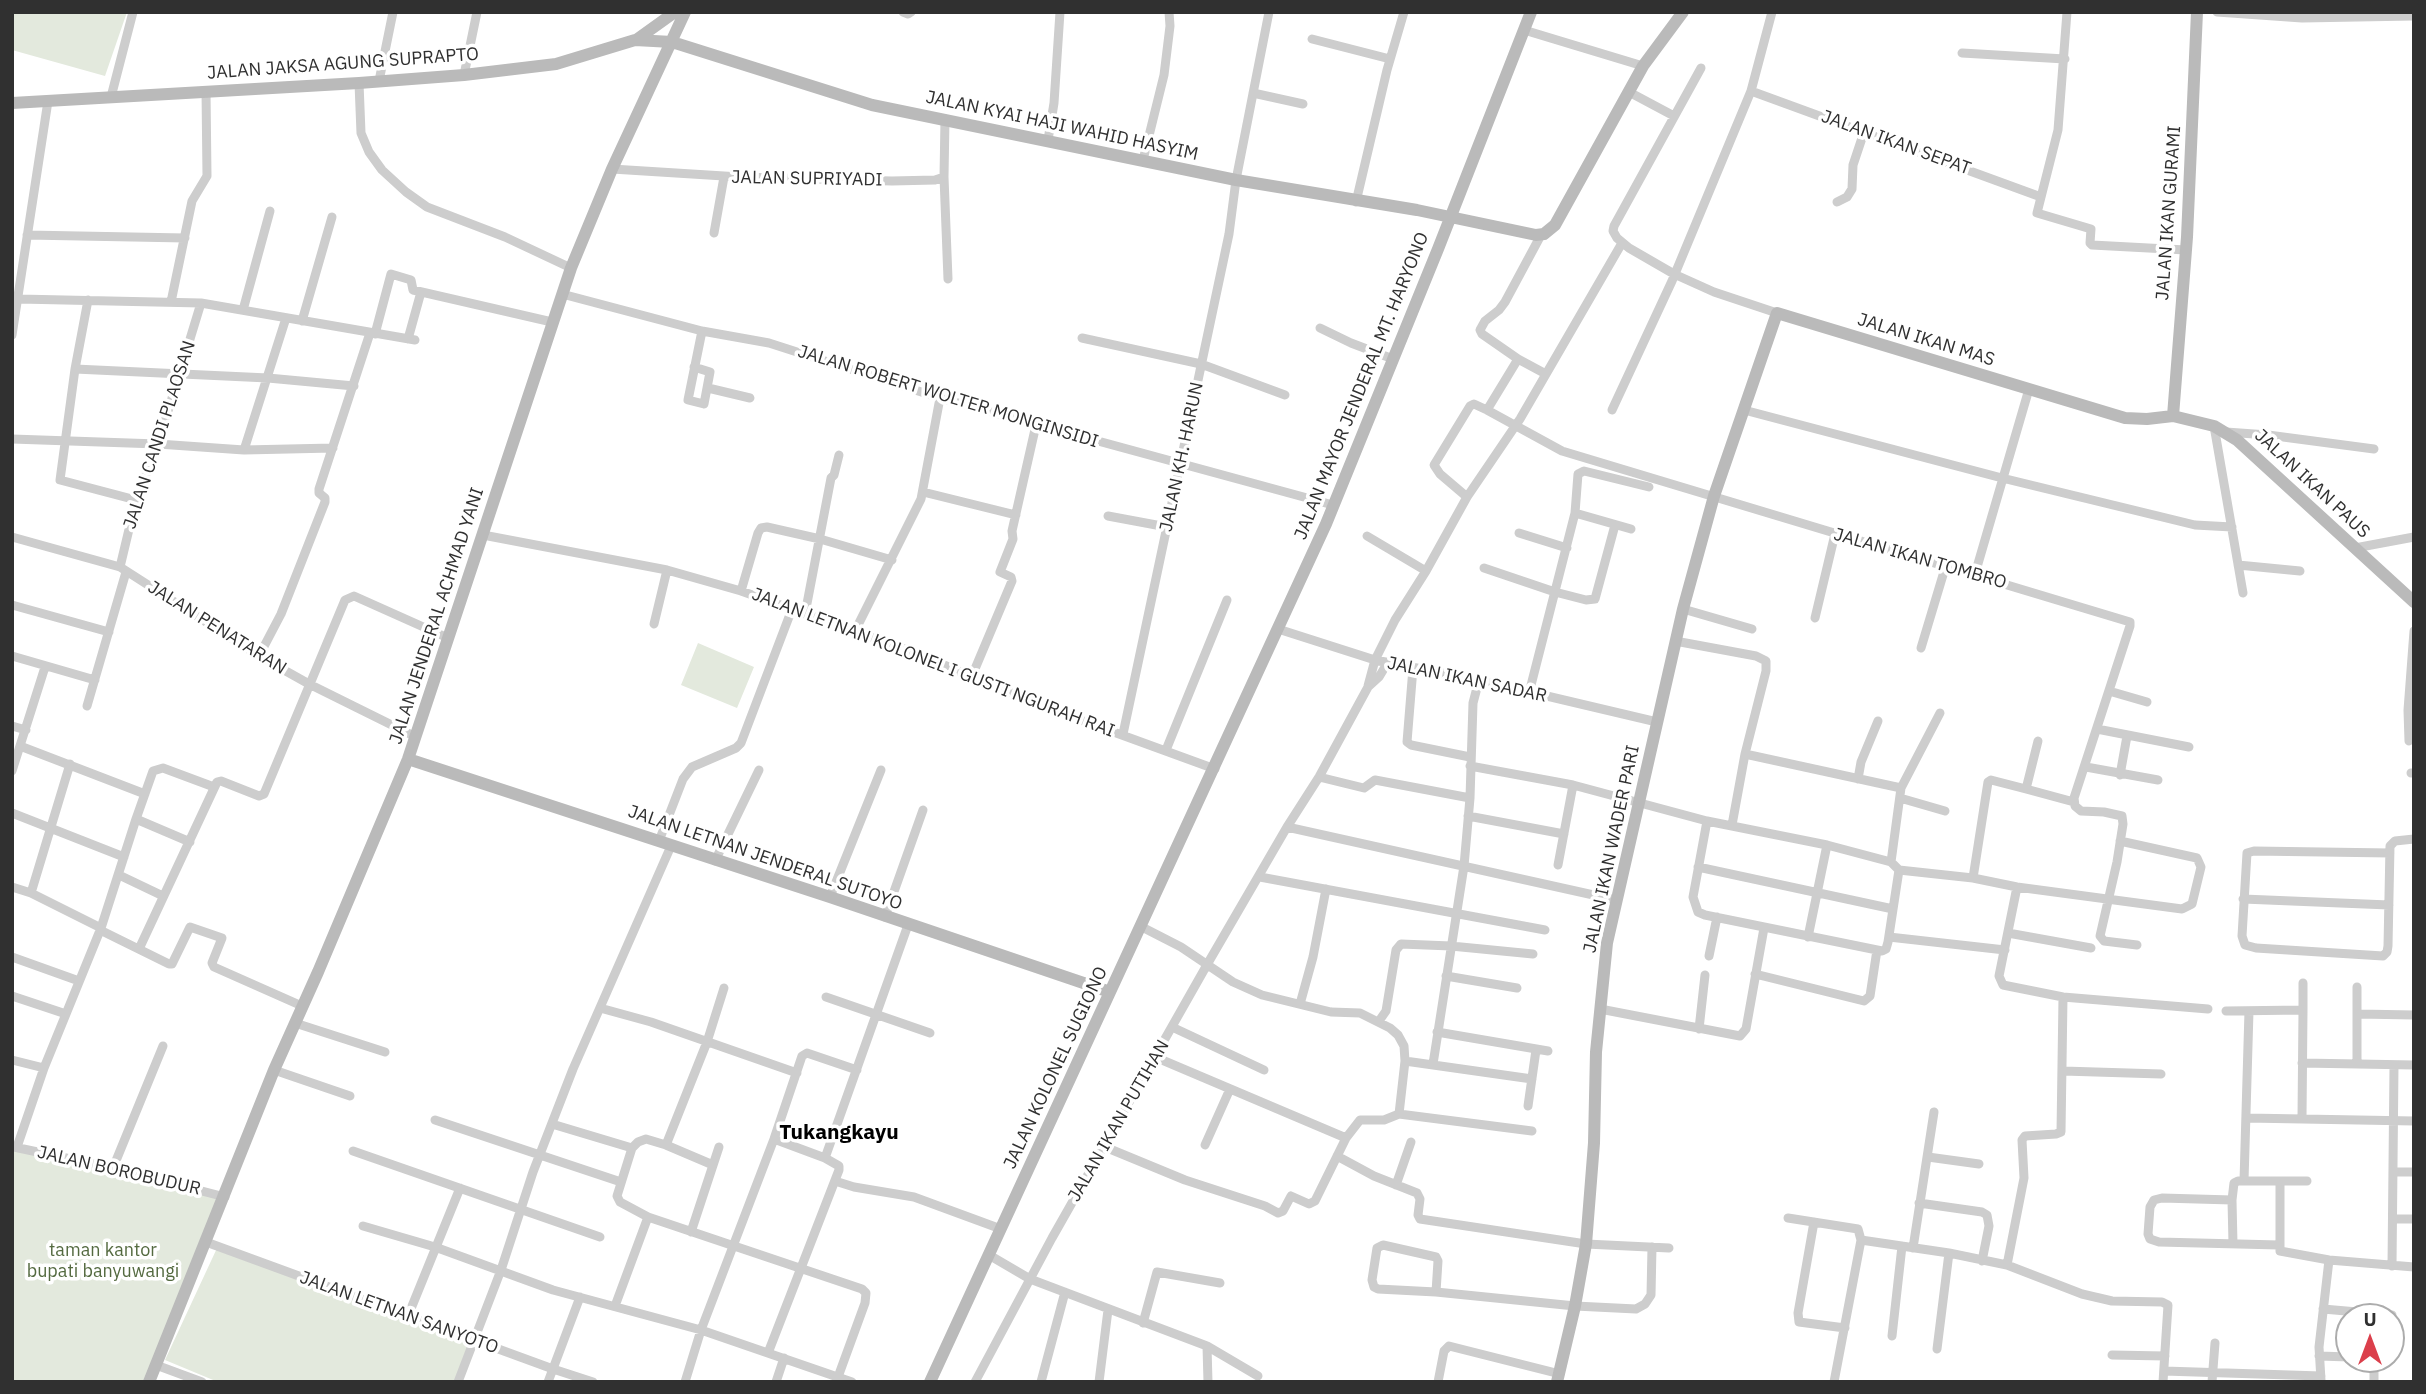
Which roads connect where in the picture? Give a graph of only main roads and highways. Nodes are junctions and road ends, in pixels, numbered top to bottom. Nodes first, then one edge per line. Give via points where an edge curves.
1 (675, 12) edge
2 (685, 12) edge
3 (1531, 12) edge
4 (1683, 12) edge
5 (2197, 12) edge
6 (635, 40) junction
7 (672, 42) junction
8 (12, 103) edge
9 (1451, 217) junction
10 (1777, 313) joint
11 (2172, 416) junction
12 (2414, 603) edge
13 (408, 759) junction
14 (1214, 769) joint
15 (1110, 992) junction
16 (1558, 1378) edge
17 (149, 1382) edge
18 (930, 1382) edge

1 - 6 main road
2 - 7 main road, JALAN JENDERAL ACHMAD YANI
3 - 9 main road, JALAN MAYOR JENDERAL MT. HARYONO
4 - 9 main road, JALAN KYAI HAJI WAHID HASYIM via 1643,66 1550,230 1531,235
5 - 11 main road, JALAN IKAN GURAMI via 2186,250
6 - 7 main road, JALAN JAKSA AGUNG SUPRAPTO
6 - 8 main road, JALAN JAKSA AGUNG SUPRAPTO via 556,64 464,75
7 - 9 main road, JALAN KYAI HAJI WAHID HASYIM via 872,105 1236,180
7 - 13 main road, JALAN JENDERAL ACHMAD YANI via 612,169 552,322
9 - 14 main road, JALAN MAYOR JENDERAL MT. HARYONO via 1333,505
10 - 11 main road, JALAN IKAN MAS via 2125,418
10 - 16 main road, JALAN IKAN WADER PARI via 1714,496 1683,609 1607,943 1586,1244
11 - 12 main road, JALAN IKAN PAUS via 2220,429 2237,439
13 - 15 main road, JALAN LETNAN JENDERAL SUTOYO
13 - 17 main road, JALAN JENDERAL ACHMAD YANI via 274,1070
14 - 15 main road, JALAN KOLONEL SUGIONO
15 - 18 main road, JALAN KOLONEL SUGIONO

